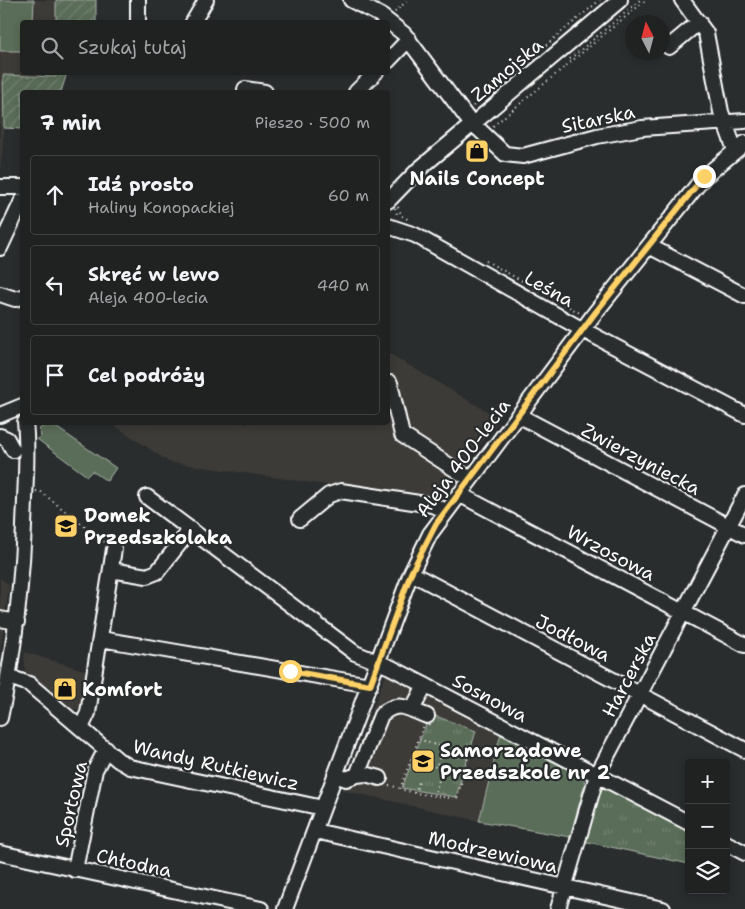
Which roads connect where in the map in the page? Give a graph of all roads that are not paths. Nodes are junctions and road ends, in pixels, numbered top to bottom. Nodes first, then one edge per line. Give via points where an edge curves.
1 (138, 0) edge
2 (206, 0) edge
3 (351, 0) edge
4 (620, 0) edge
5 (682, 0) edge
6 (138, 20) edge
7 (194, 20) edge
8 (388, 20) edge
9 (390, 22) edge
10 (699, 22) junction
11 (409, 39) junction
12 (670, 46) edge
13 (390, 59) edge
14 (373, 75) edge
15 (244, 89) dead end
16 (251, 90) edge
17 (358, 90) edge
18 (745, 121) edge
19 (473, 122) junction
20 (726, 123) junction
21 (740, 146) edge
22 (418, 170) junction
23 (0, 187) edge
24 (20, 187) edge
25 (390, 188) edge
26 (393, 202) edge
27 (20, 205) edge
28 (394, 220) edge
29 (649, 246) junction
30 (0, 248) edge
31 (0, 294) edge
32 (745, 296) edge
33 (20, 298) edge
34 (587, 324) junction
35 (390, 383) edge
36 (20, 407) edge
37 (0, 415) edge
38 (518, 415) junction
39 (745, 415) edge
40 (25, 425) edge
41 (0, 436) edge
42 (13, 450) dead end
43 (470, 479) junction
44 (458, 494) junction
45 (745, 495) edge
46 (147, 497) dead end
47 (446, 511) junction
48 (300, 519) dead end
49 (729, 527) junction
50 (191, 529) junction
51 (745, 535) edge
52 (114, 549) road end
53 (111, 570) junction
54 (411, 573) junction
55 (683, 612) junction
56 (0, 619) edge
57 (17, 622) junction
58 (101, 639) junction
59 (745, 645) edge
60 (379, 662) junction
61 (9, 677) junction
62 (370, 685) junction
63 (425, 685) junction
64 (640, 694) junction
65 (412, 710) junction
66 (427, 716) road end
67 (0, 718) edge
68 (81, 728) junction
69 (106, 749) junction
70 (745, 750) edge
71 (335, 775) junction
72 (358, 776) junction
73 (597, 776) junction
74 (382, 781) road end
75 (323, 808) junction
76 (685, 822) edge
77 (315, 831) junction
78 (730, 845) edge
79 (0, 853) edge
80 (745, 853) edge
81 (75, 870) junction
82 (565, 888) junction
83 (261, 909) edge
84 (285, 909) edge
85 (558, 909) edge
86 (663, 909) edge

1 - 6 street
2 - 7 street
3 - 8 street, Sitarska
4 - 19 street, Zamojska
5 - 10 street
9 - 11 street, Sitarska
10 - 12 street
10 - 20 street via 706,33
11 - 13 street
11 - 19 street, Sitarska
14 - 17 street
15 - 16 street
18 - 20 street, Sitarska
19 - 20 street, Sitarska via 501,152 519,156 642,128
19 - 22 street, Zamojska
20 - 21 street
21 - 29 street, Aleja 400-lecia via 704,176
22 - 25 street, Zamojska
22 - 26 street, Zamojska
23 - 24 street
27 - 30 street
28 - 34 street, Leśna
29 - 32 street
29 - 34 street, Aleja 400-lecia
31 - 33 street via 14,299
34 - 38 street, Aleja 400-lecia
34 - 39 street, Leśna
35 - 43 street via 402,435
36 - 37 street
38 - 43 street, Aleja 400-lecia
38 - 49 street, Zwierzyniecka
40 - 57 street via 25,490
41 - 42 street via 7,439
43 - 44 street, Aleja 400-lecia
44 - 47 street, Aleja 400-lecia
44 - 55 street, Wrzosowa
45 - 49 street, Harcerska
46 - 50 street, Sosnowa
47 - 48 street via 432,505 340,491 329,495
47 - 54 street, Aleja 400-lecia via 430,534
49 - 51 street, Zwierzyniecka
49 - 55 street, Harcerska
50 - 53 street via 157,572 146,576
50 - 60 street, Sosnowa via 355,653
52 - 53 street
53 - 58 street
54 - 60 street, Aleja 400-lecia
54 - 64 street, Jodłowa
55 - 59 street, Wrzosowa
55 - 64 street, Harcerska
56 - 57 street
57 - 61 street
58 - 62 street
58 - 68 street via 88,714
60 - 62 street, Aleja 400-lecia
60 - 63 street, Sosnowa
61 - 67 street
61 - 68 street, Sportowa via 25,682
62 - 71 street, Aleja 400-lecia
63 - 65 street
63 - 73 street, Sosnowa
64 - 70 street, Jodłowa
64 - 73 street, Harcerska
65 - 66 street
65 - 72 street via 399,705 388,708 381,715
68 - 69 street, Sportowa
69 - 75 street, Wandy Rutkiewicz via 136,769
69 - 81 street, Sportowa via 95,770
71 - 72 street via 346,779
71 - 75 street, Aleja 400-lecia
72 - 74 street via 364,774
73 - 76 street, Sosnowa
73 - 82 street, Harcerska
75 - 77 street, Aleja 400-lecia
77 - 82 street, Modrzewiowa
77 - 84 street, Aleja 400-lecia
78 - 80 street
79 - 81 street, Chłodna
81 - 83 street, Chłodna
82 - 85 street, Harcerska
82 - 86 street, Modrzewiowa

